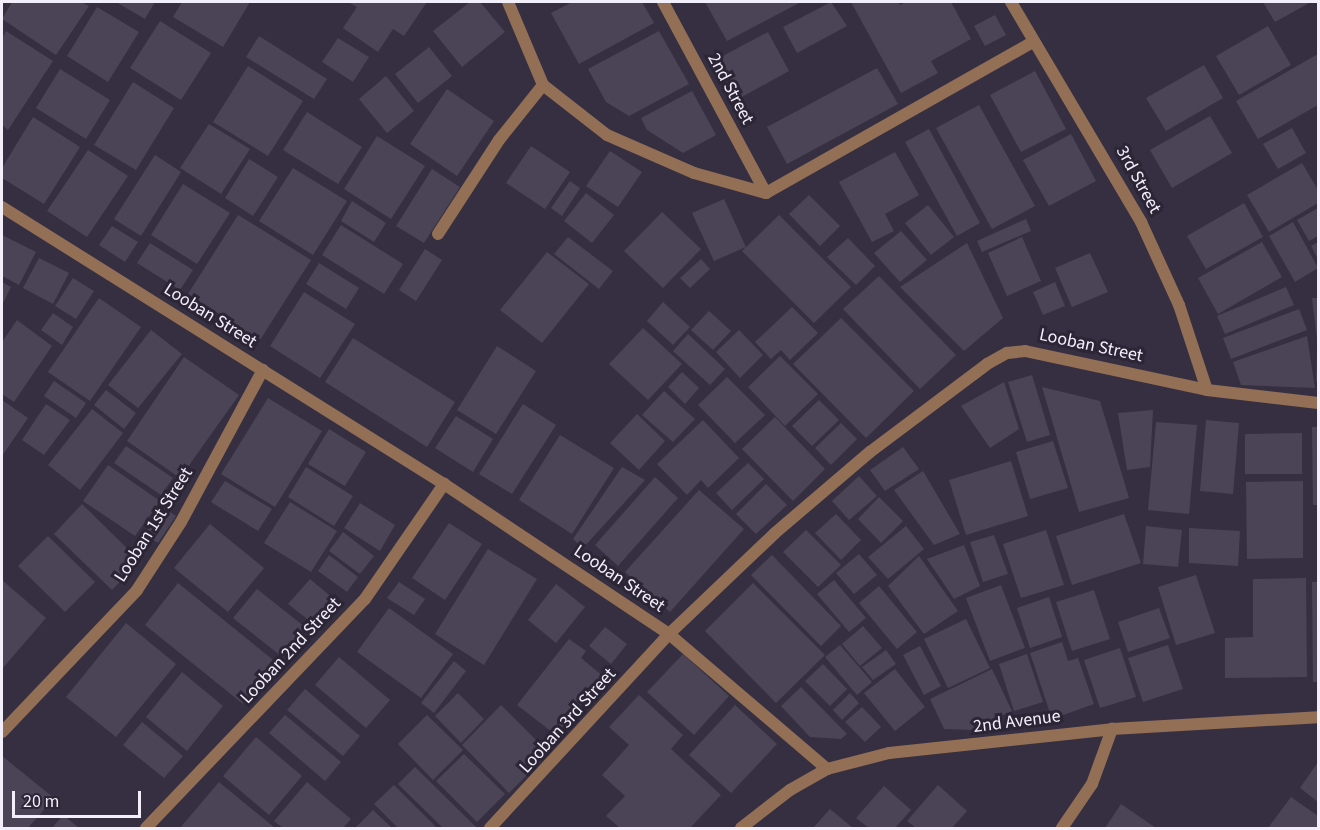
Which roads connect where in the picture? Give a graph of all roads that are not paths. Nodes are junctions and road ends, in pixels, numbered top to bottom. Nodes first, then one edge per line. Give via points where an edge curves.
1 (508, 2) edge
2 (663, 2) edge
3 (1011, 2) edge
4 (1033, 42) junction
5 (543, 85) junction
6 (766, 193) junction
7 (2, 207) edge
8 (438, 234) dead end
9 (263, 370) junction
10 (1207, 390) junction
11 (1318, 403) edge
12 (444, 484) junction
13 (669, 634) junction
14 (1318, 717) edge
15 (1112, 729) junction
16 (2, 732) edge
17 (827, 769) junction
18 (146, 828) edge
19 (490, 828) edge
20 (741, 828) edge
21 (1062, 828) edge

1 - 5 street
2 - 6 street, 2nd Street
3 - 4 street, 3rd Street
4 - 6 street
4 - 10 street, 3rd Street via 1141,222 1179,305
5 - 6 street via 607,135 694,173
5 - 8 street via 499,141
7 - 9 street, Looban Street
9 - 12 street, Looban Street
9 - 16 street, Looban 1st Street via 182,522 137,590
10 - 11 street, Looban Street
10 - 13 street, Looban Street via 1058,357 1007,353 870,452 775,533
12 - 13 street, Looban Street
12 - 18 street, Looban 2nd Street via 365,599
13 - 17 street
13 - 19 street, Looban 3rd Street
14 - 15 street, 2nd Avenue
15 - 17 street, 2nd Avenue via 889,753
15 - 21 street via 1092,784
17 - 20 street, 2nd Avenue via 790,790

